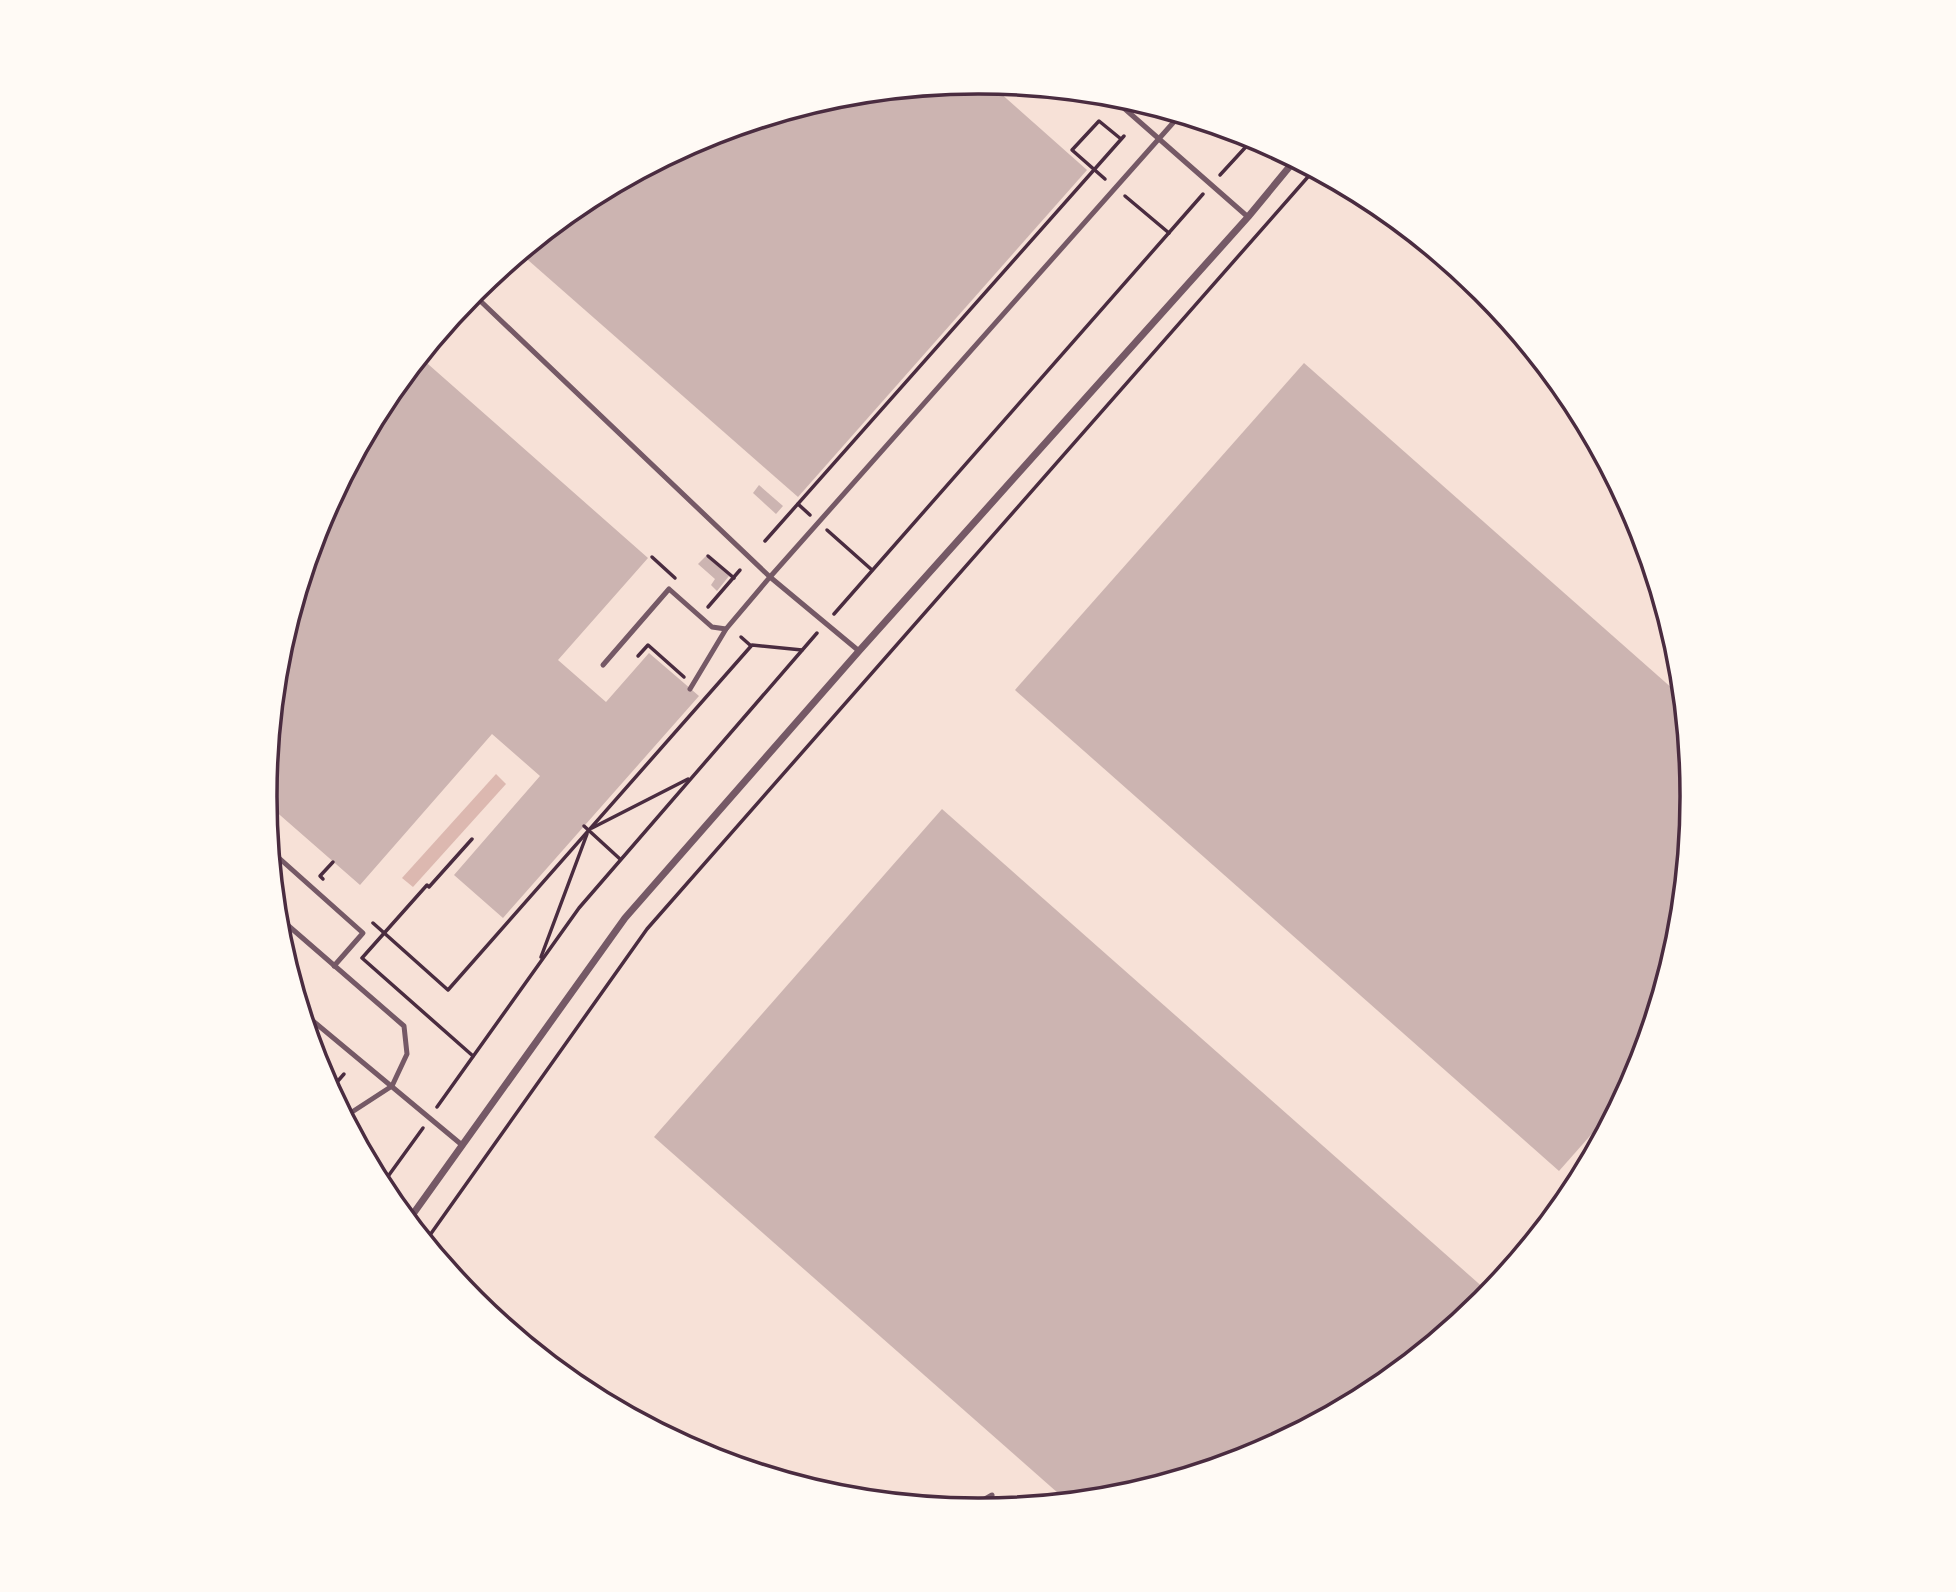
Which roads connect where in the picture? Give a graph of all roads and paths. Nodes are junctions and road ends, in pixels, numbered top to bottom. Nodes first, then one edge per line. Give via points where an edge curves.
1 (1127, 111) edge
2 (1174, 122) edge
3 (1160, 139) junction
4 (1245, 148) edge
5 (1289, 167) edge
6 (1094, 169) junction
7 (1082, 175) dead end
8 (1308, 177) edge
9 (1086, 179) junction
10 (1105, 179) dead end
11 (1212, 185) junction
12 (1124, 195) dead end
13 (1248, 217) junction
14 (1169, 233) junction
15 (481, 301) edge
16 (798, 504) junction
17 (811, 516) dead end
18 (827, 530) dead end
19 (765, 541) dead end
20 (708, 556) dead end
21 (740, 570) dead end
22 (872, 570) junction
23 (770, 577) junction
24 (734, 578) junction
25 (708, 607) dead end
26 (826, 623) junction
27 (726, 629) junction
28 (741, 637) dead end
29 (751, 646) junction
30 (802, 650) junction
31 (859, 651) junction
32 (638, 656) dead end
33 (603, 665) dead end
34 (692, 687) junction
35 (706, 697) junction
36 (690, 778) junction
37 (584, 826) dead end
38 (589, 830) junction
39 (472, 839) dead end
40 (280, 859) edge
41 (620, 859) junction
42 (333, 862) dead end
43 (329, 884) dead end
44 (366, 917) dead end
45 (289, 926) edge
46 (384, 933) junction
47 (539, 963) junction
48 (334, 966) junction
49 (314, 1022) edge
50 (473, 1056) junction
51 (344, 1073) dead end
52 (338, 1081) edge
53 (392, 1086) junction
54 (352, 1112) edge
55 (430, 1118) junction
56 (462, 1145) junction
57 (388, 1176) edge
58 (414, 1213) edge
59 (430, 1234) edge
60 (992, 1495) dead end
61 (987, 1498) edge

1 - 3 lane
2 - 3 lane
3 - 11 lane
3 - 23 lane
4 - 11 path
5 - 13 street
6 - 6 path via 1122,138 1098,121 1072,150
6 - 9 path
6 - 10 path
7 - 9 path
8 - 59 path via 647,929
9 - 16 path
11 - 13 lane
11 - 14 path
12 - 14 path
13 - 31 street
14 - 22 path
15 - 23 lane
16 - 17 path
16 - 19 path
18 - 22 path
20 - 24 path
21 - 24 path
22 - 26 path
23 - 26 lane
23 - 27 lane
24 - 25 path
26 - 30 path
26 - 31 lane
27 - 33 lane via 712,627 669,589
27 - 34 lane
28 - 29 path
29 - 30 path
29 - 35 path
30 - 36 path
31 - 56 street via 625,918
32 - 34 path via 648,645
34 - 35 path
35 - 38 path
36 - 38 path
36 - 41 path
37 - 38 path
38 - 41 path
38 - 46 path via 448,990
38 - 47 path
39 - 46 path
40 - 48 lane via 363,933
41 - 47 path
42 - 43 path via 320,876
44 - 46 path
45 - 48 lane
46 - 50 path via 362,958
47 - 50 path
48 - 53 lane via 404,1026 407,1054
49 - 53 lane
50 - 55 path
51 - 52 path
53 - 54 lane
53 - 55 lane
55 - 56 lane
55 - 57 path
56 - 58 street
60 - 61 lane

